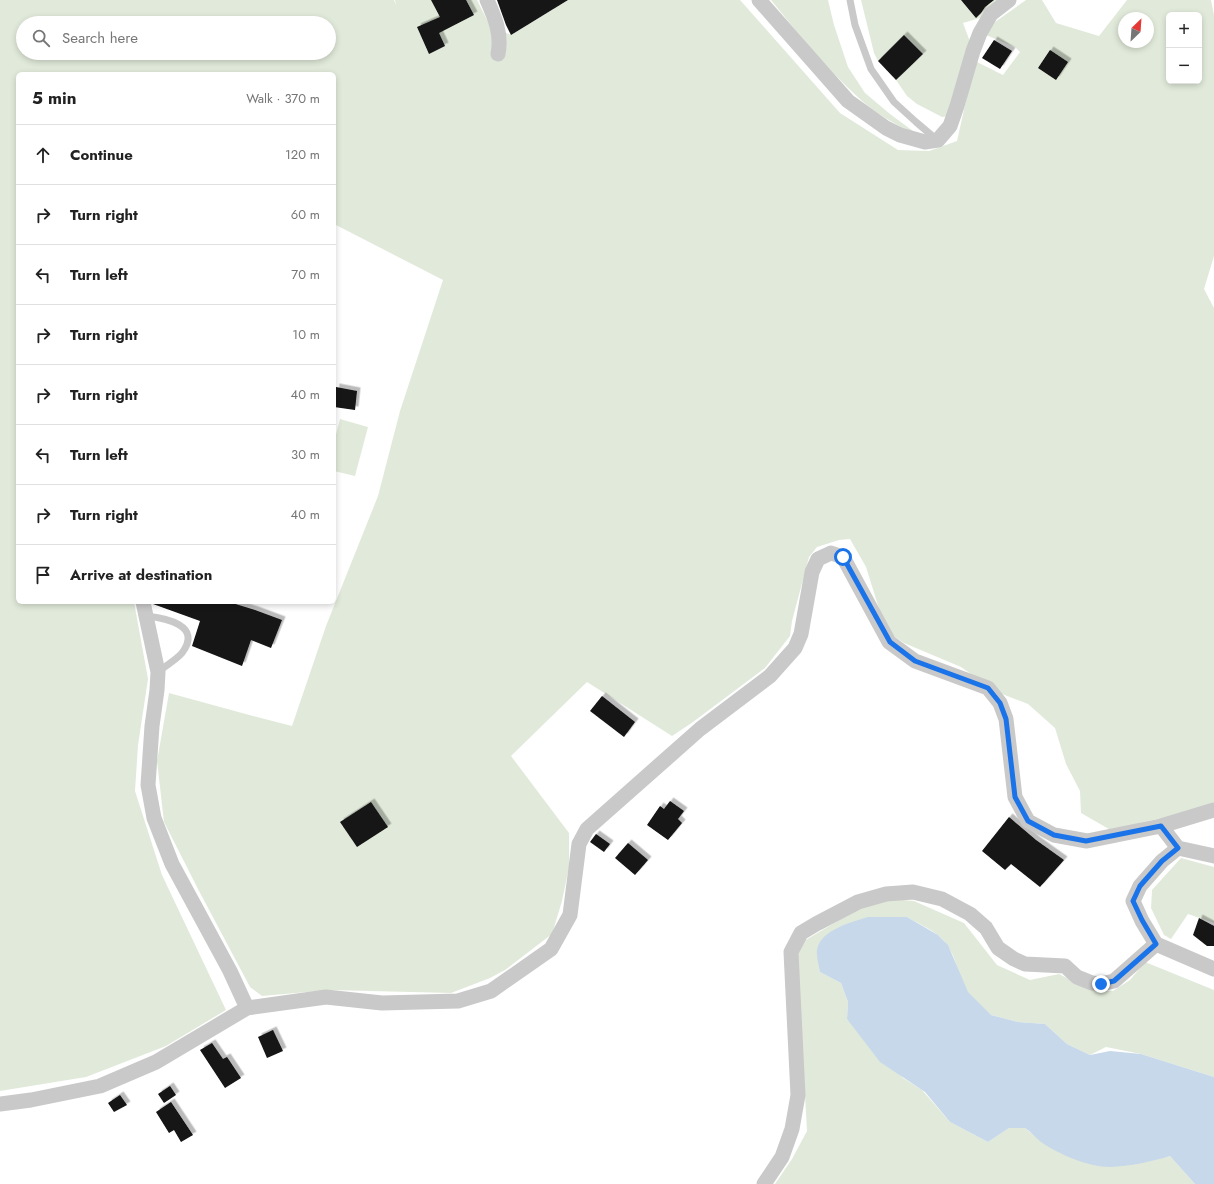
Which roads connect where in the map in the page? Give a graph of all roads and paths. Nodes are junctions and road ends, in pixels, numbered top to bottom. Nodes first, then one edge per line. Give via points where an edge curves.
1 (487, 0) edge
2 (759, 0) edge
3 (850, 0) edge
4 (1009, 0) edge
5 (498, 54) dead end
6 (938, 140) junction
7 (144, 609) edge
8 (158, 672) junction
9 (1214, 810) edge
10 (1161, 826) junction
11 (1178, 848) junction
12 (1214, 856) edge
13 (1156, 944) junction
14 (1214, 970) edge
15 (247, 1008) junction
16 (0, 1104) edge
17 (764, 1184) edge

1 - 5 street via 499,31
2 - 6 street via 848,102 900,135 925,142
3 - 6 lane via 855,25 871,69 894,102
4 - 6 street via 992,14 980,33 958,106 950,126
7 - 8 street
7 - 8 lane via 184,627 187,636 186,646 181,654
8 - 15 street via 148,785 154,818 172,864 230,971
9 - 10 street
10 - 11 street
10 - 15 street via 1086,841 1054,835 1028,821 1015,797 1006,719 1000,703 988,688 915,661 890,642 843,557 831,553 818,559 812,572 801,634 795,648 770,676 700,729 587,829 579,844 570,915 551,949 491,991 458,1001 382,1003 326,997
11 - 12 street
11 - 13 street via 1162,861 1140,886 1133,901
13 - 14 street
13 - 17 street via 1114,981 1092,983 1077,977 1065,966 1025,964 1014,959 998,948 986,928 970,914 942,899 913,892 886,894 858,902 801,933 791,952 798,1096 792,1129 782,1157
15 - 16 street via 156,1062 100,1086

